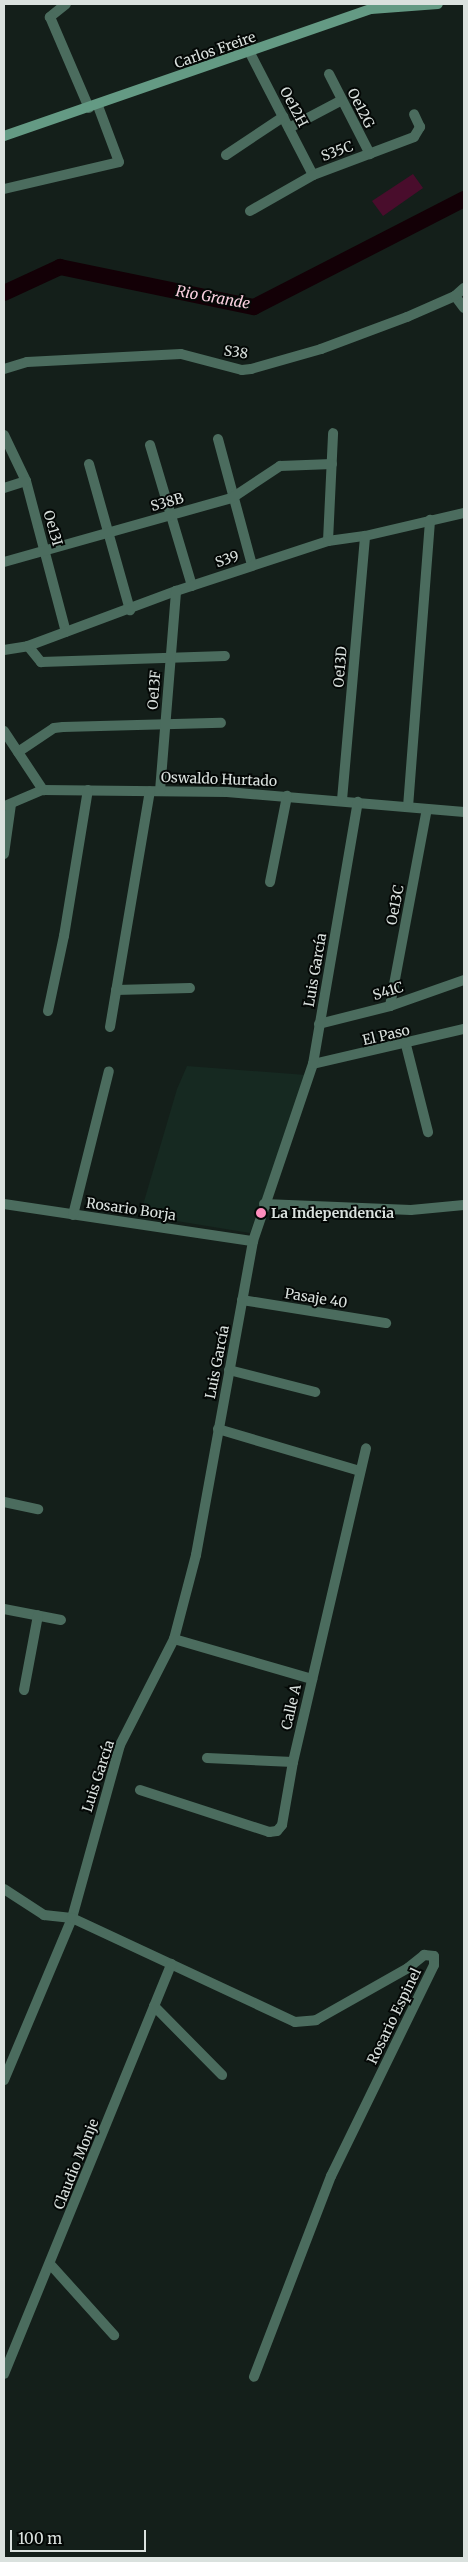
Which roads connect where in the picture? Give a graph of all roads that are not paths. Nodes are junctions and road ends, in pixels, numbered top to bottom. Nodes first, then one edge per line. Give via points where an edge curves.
1 (66, 4) edge
2 (438, 4) edge
3 (250, 53) junction
4 (329, 74) dead end
5 (342, 100) junction
6 (94, 107) junction
7 (414, 114) dead end
8 (283, 116) junction
9 (289, 128) junction
10 (4, 136) edge
11 (370, 154) junction
12 (226, 155) dead end
13 (313, 175) junction
14 (4, 189) edge
15 (250, 211) dead end
16 (464, 288) edge
17 (455, 296) junction
18 (464, 308) edge
19 (4, 369) edge
20 (333, 434) dead end
21 (4, 435) edge
22 (218, 439) dead end
23 (150, 445) dead end
24 (89, 464) dead end
25 (332, 464) junction
26 (26, 481) junction
27 (4, 488) edge
28 (232, 498) junction
29 (464, 513) edge
30 (170, 515) junction
31 (430, 520) junction
32 (106, 533) junction
33 (365, 536) junction
34 (328, 541) junction
35 (45, 550) junction
36 (4, 562) edge
37 (252, 565) junction
38 (192, 586) junction
39 (176, 592) junction
40 (130, 610) junction
41 (66, 632) junction
42 (28, 646) junction
43 (4, 650) edge
44 (225, 656) dead end
45 (170, 658) junction
46 (220, 723) dead end
47 (165, 725) junction
48 (4, 733) edge
49 (18, 752) junction
50 (43, 790) junction
51 (88, 790) junction
52 (155, 791) junction
53 (286, 796) junction
54 (342, 800) junction
55 (358, 802) junction
56 (7, 805) edge
57 (408, 807) junction
58 (427, 809) junction
59 (464, 812) edge
60 (4, 854) edge
61 (270, 882) dead end
62 (464, 980) edge
63 (190, 988) dead end
64 (116, 990) junction
65 (390, 1006) junction
66 (48, 1011) dead end
67 (319, 1024) junction
68 (110, 1026) dead end
69 (464, 1029) edge
70 (406, 1045) junction
71 (313, 1064) junction
72 (109, 1071) dead end
73 (428, 1132) dead end
74 (4, 1204) edge
75 (264, 1204) junction
76 (464, 1206) edge
77 (73, 1215) junction
78 (254, 1241) junction
79 (242, 1300) junction
80 (386, 1323) dead end
81 (229, 1370) junction
82 (315, 1392) dead end
83 (218, 1429) junction
84 (366, 1448) dead end
85 (360, 1471) junction
86 (4, 1502) edge
87 (38, 1509) dead end
88 (4, 1609) edge
89 (38, 1616) junction
90 (61, 1620) dead end
91 (174, 1639) junction
92 (312, 1679) junction
93 (24, 1690) dead end
94 (207, 1758) dead end
95 (293, 1762) junction
96 (140, 1790) dead end
97 (4, 1889) edge
98 (72, 1918) junction
99 (172, 1964) junction
100 (154, 2006) junction
101 (222, 2075) dead end
102 (4, 2080) edge
103 (50, 2264) junction
104 (114, 2335) dead end
105 (4, 2374) edge
106 (254, 2377) dead end

1 - 6 street via 50,17
2 - 3 street, Carlos Freire via 371,9
3 - 6 street, Carlos Freire
3 - 8 street, Oe12H
4 - 5 street, Oe12G
5 - 9 street
5 - 11 street, Oe12G
6 - 10 street, Carlos Freire
6 - 14 street via 119,162
7 - 11 street, S35C via 420,127 418,134
8 - 9 street, Oe12H
8 - 12 street
9 - 13 street, Oe12H
11 - 13 street, S35C
13 - 15 street, S35C
16 - 17 street
17 - 18 street
17 - 19 street, S38 via 321,349 251,369 242,370 181,354 27,362
20 - 25 street
21 - 26 street, Oe13I
22 - 28 street
23 - 30 street
24 - 32 street
25 - 28 street, S38B via 276,467
25 - 34 street
26 - 27 street
26 - 35 street, Oe13I
28 - 30 street, S38B
28 - 37 street
29 - 31 street, S39
30 - 32 street, S38B
30 - 38 street
31 - 33 street, S39
31 - 57 street
32 - 35 street, S38B
32 - 40 street
33 - 34 street, S39
33 - 54 street, Oe13D
34 - 37 street, S39
35 - 36 street, S38B
35 - 41 street, Oe13I
37 - 38 street, S39
38 - 39 street, S39
39 - 40 street, S39
39 - 45 street, Oe13F
40 - 41 street, S39
41 - 42 street, S39
42 - 43 street, S39
42 - 45 street via 41,662
44 - 45 street
45 - 47 street, Oe13F
46 - 47 street
47 - 49 street via 54,728
47 - 52 street, Oe13F
48 - 49 street
49 - 50 street
50 - 51 street, Oswaldo Hurtado
50 - 56 street
51 - 52 street, Oswaldo Hurtado
51 - 66 street
52 - 53 street, Oswaldo Hurtado
52 - 64 street, Oe13F
53 - 54 street, Oswaldo Hurtado
53 - 61 street
54 - 55 street, Oswaldo Hurtado
55 - 57 street, Oswaldo Hurtado
55 - 67 street, Luis García
56 - 60 street
57 - 58 street, Oswaldo Hurtado
58 - 59 street, Oswaldo Hurtado
58 - 65 street, Oe13C
62 - 65 street, S41C
63 - 64 street
64 - 68 street, Oe13F
65 - 67 street, S41C
67 - 71 street, Luis García
69 - 70 street, El Paso
70 - 71 street, El Paso
70 - 73 street
71 - 75 street, Luis García
72 - 77 street
74 - 77 street, Rosario Borja
75 - 76 street via 411,1210
75 - 78 street, Luis García
77 - 78 street, Rosario Borja
78 - 79 street, Luis García
79 - 80 street, Pasaje 40
79 - 81 street, Luis García
81 - 82 street
81 - 83 street, Luis García
83 - 85 street
83 - 91 street, Luis García via 196,1555
84 - 85 street, Calle A
85 - 92 street, Calle A
86 - 87 street
88 - 89 street
89 - 90 street
89 - 93 street
91 - 92 street
91 - 98 street, Luis García via 120,1745
92 - 95 street, Calle A
94 - 95 street
95 - 96 street, Calle A via 282,1825 271,1833
97 - 98 street via 44,1916
98 - 99 street, Rosario Espinel
98 - 102 street, Luis García
99 - 100 street, Claudio Monje
99 - 106 street, Rosario Espinel via 295,2022 305,2023 363,1995 424,1955 432,1954 435,1960 332,2176
100 - 101 street
100 - 103 street, Claudio Monje
103 - 104 street
103 - 105 street, Claudio Monje

